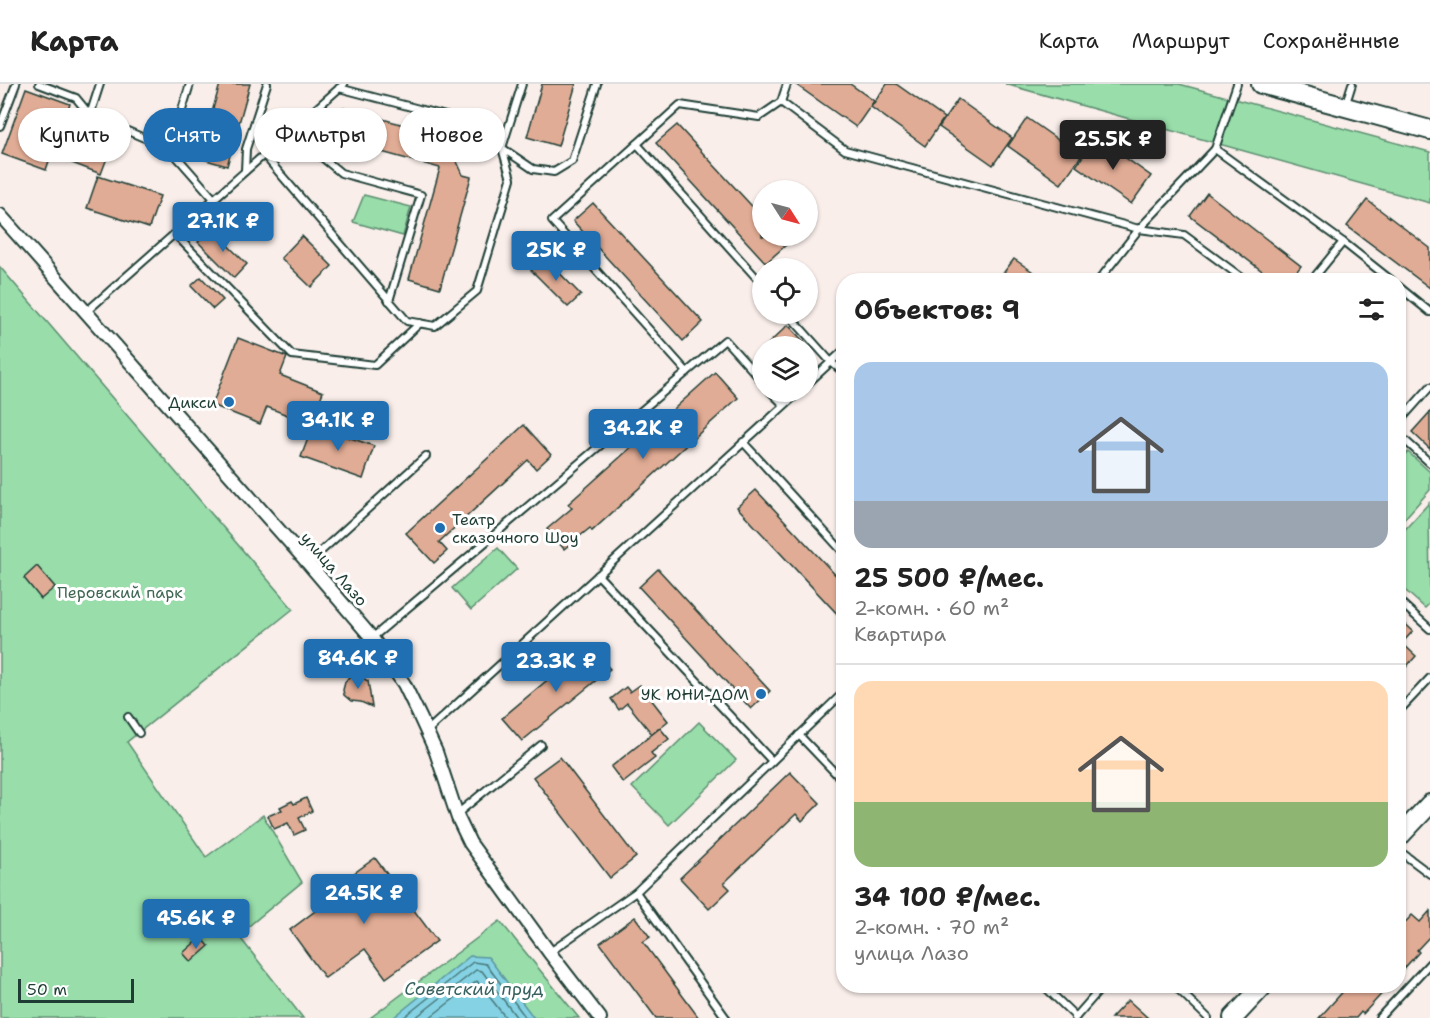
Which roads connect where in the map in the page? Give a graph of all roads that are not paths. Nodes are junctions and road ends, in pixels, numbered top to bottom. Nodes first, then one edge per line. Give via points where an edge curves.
1 (16, 84) edge
2 (39, 84) edge
3 (100, 84) edge
4 (190, 84) edge
5 (267, 84) edge
6 (522, 84) edge
7 (597, 84) edge
8 (787, 84) edge
9 (1237, 84) edge
10 (1261, 84) edge
11 (1352, 84) edge
12 (341, 86) edge
13 (782, 102) junction
14 (1345, 107) junction
15 (84, 108) edge
16 (92, 108) edge
17 (183, 108) edge
18 (316, 108) edge
19 (419, 108) edge
20 (0, 126) edge
21 (1430, 130) edge
22 (505, 138) edge
23 (637, 144) junction
24 (1215, 149) junction
25 (505, 150) edge
26 (505, 158) edge
27 (181, 162) edge
28 (256, 162) edge
29 (270, 162) edge
30 (328, 162) edge
31 (245, 171) junction
32 (214, 199) junction
33 (0, 215) edge
34 (1139, 230) junction
35 (175, 234) junction
36 (1343, 242) junction
37 (752, 273) edge
38 (1105, 273) edge
39 (1236, 273) edge
40 (1318, 273) edge
41 (1382, 273) edge
42 (1406, 292) edge
43 (390, 300) junction
44 (1430, 312) edge
45 (86, 313) junction
46 (420, 323) junction
47 (797, 324) edge
48 (836, 357) edge
49 (831, 362) junction
50 (836, 366) edge
51 (752, 370) edge
52 (687, 372) junction
53 (818, 374) edge
54 (1430, 387) edge
55 (781, 402) edge
56 (787, 402) edge
57 (784, 405) junction
58 (1406, 414) edge
59 (1406, 441) edge
60 (743, 442) junction
61 (426, 456) dead end
62 (1430, 463) edge
63 (836, 544) edge
64 (308, 563) junction
65 (598, 575) junction
66 (1406, 607) edge
67 (1430, 629) edge
68 (372, 638) junction
69 (1430, 678) edge
70 (836, 700) edge
71 (1406, 704) edge
72 (128, 717) dead end
73 (427, 731) junction
74 (139, 733) dead end
75 (799, 735) junction
76 (541, 746) dead end
77 (772, 761) junction
78 (836, 774) edge
79 (1430, 804) edge
80 (457, 814) junction
81 (1406, 830) edge
82 (1406, 856) edge
83 (1430, 874) edge
84 (636, 892) junction
85 (549, 952) junction
86 (1430, 963) edge
87 (1406, 989) edge
88 (1051, 993) edge
89 (1097, 993) edge
90 (1182, 993) edge
91 (1256, 993) edge
92 (1402, 993) edge
93 (600, 1018) edge
94 (726, 1018) edge
95 (1075, 1018) edge
96 (1208, 1018) edge
97 (1233, 1018) edge
98 (1379, 1018) edge

1 - 20 lane
2 - 15 lane via 76,98
3 - 16 lane
4 - 17 lane
5 - 31 lane via 246,149
6 - 22 lane
7 - 25 lane via 572,161 554,172 533,169
8 - 13 lane
9 - 24 lane
10 - 14 street
11 - 14 lane
12 - 18 lane
12 - 19 lane
13 - 23 lane via 759,117 680,105
13 - 34 lane via 845,150
14 - 21 street
23 - 37 lane
23 - 52 lane via 552,221
24 - 34 lane
24 - 36 lane
26 - 46 lane via 511,179 477,291 435,326
27 - 32 lane
28 - 31 lane
29 - 43 lane
30 - 43 lane via 341,173 421,195
31 - 32 lane
32 - 35 lane
33 - 45 street, улица Лазо
34 - 38 lane
34 - 39 lane via 1184,235
35 - 45 lane
35 - 46 lane via 292,355 375,365
36 - 40 lane
36 - 41 lane
42 - 44 lane
43 - 46 lane via 407,321
45 - 64 street, улица Лазо
47 - 49 lane
48 - 49 lane
49 - 50 lane
49 - 53 lane
51 - 52 lane via 725,340
52 - 68 lane
54 - 58 lane
55 - 57 lane
56 - 57 lane
57 - 60 lane
59 - 62 lane
60 - 63 lane
60 - 65 lane
61 - 64 lane
64 - 68 street, улица Лазо
65 - 73 lane
65 - 77 lane
66 - 67 lane
68 - 73 street, улица Лазо via 404,684
69 - 71 lane
70 - 75 lane
72 - 74 lane
73 - 80 street, улица Лазо
75 - 77 lane
75 - 78 lane
76 - 80 lane
77 - 84 lane
79 - 81 street
80 - 85 street, улица Лазо via 480,858
82 - 83 lane
84 - 85 lane
84 - 94 lane
85 - 93 street, улица Лазо
86 - 87 lane
88 - 95 lane
89 - 95 lane
90 - 96 lane
91 - 97 street
92 - 98 lane

